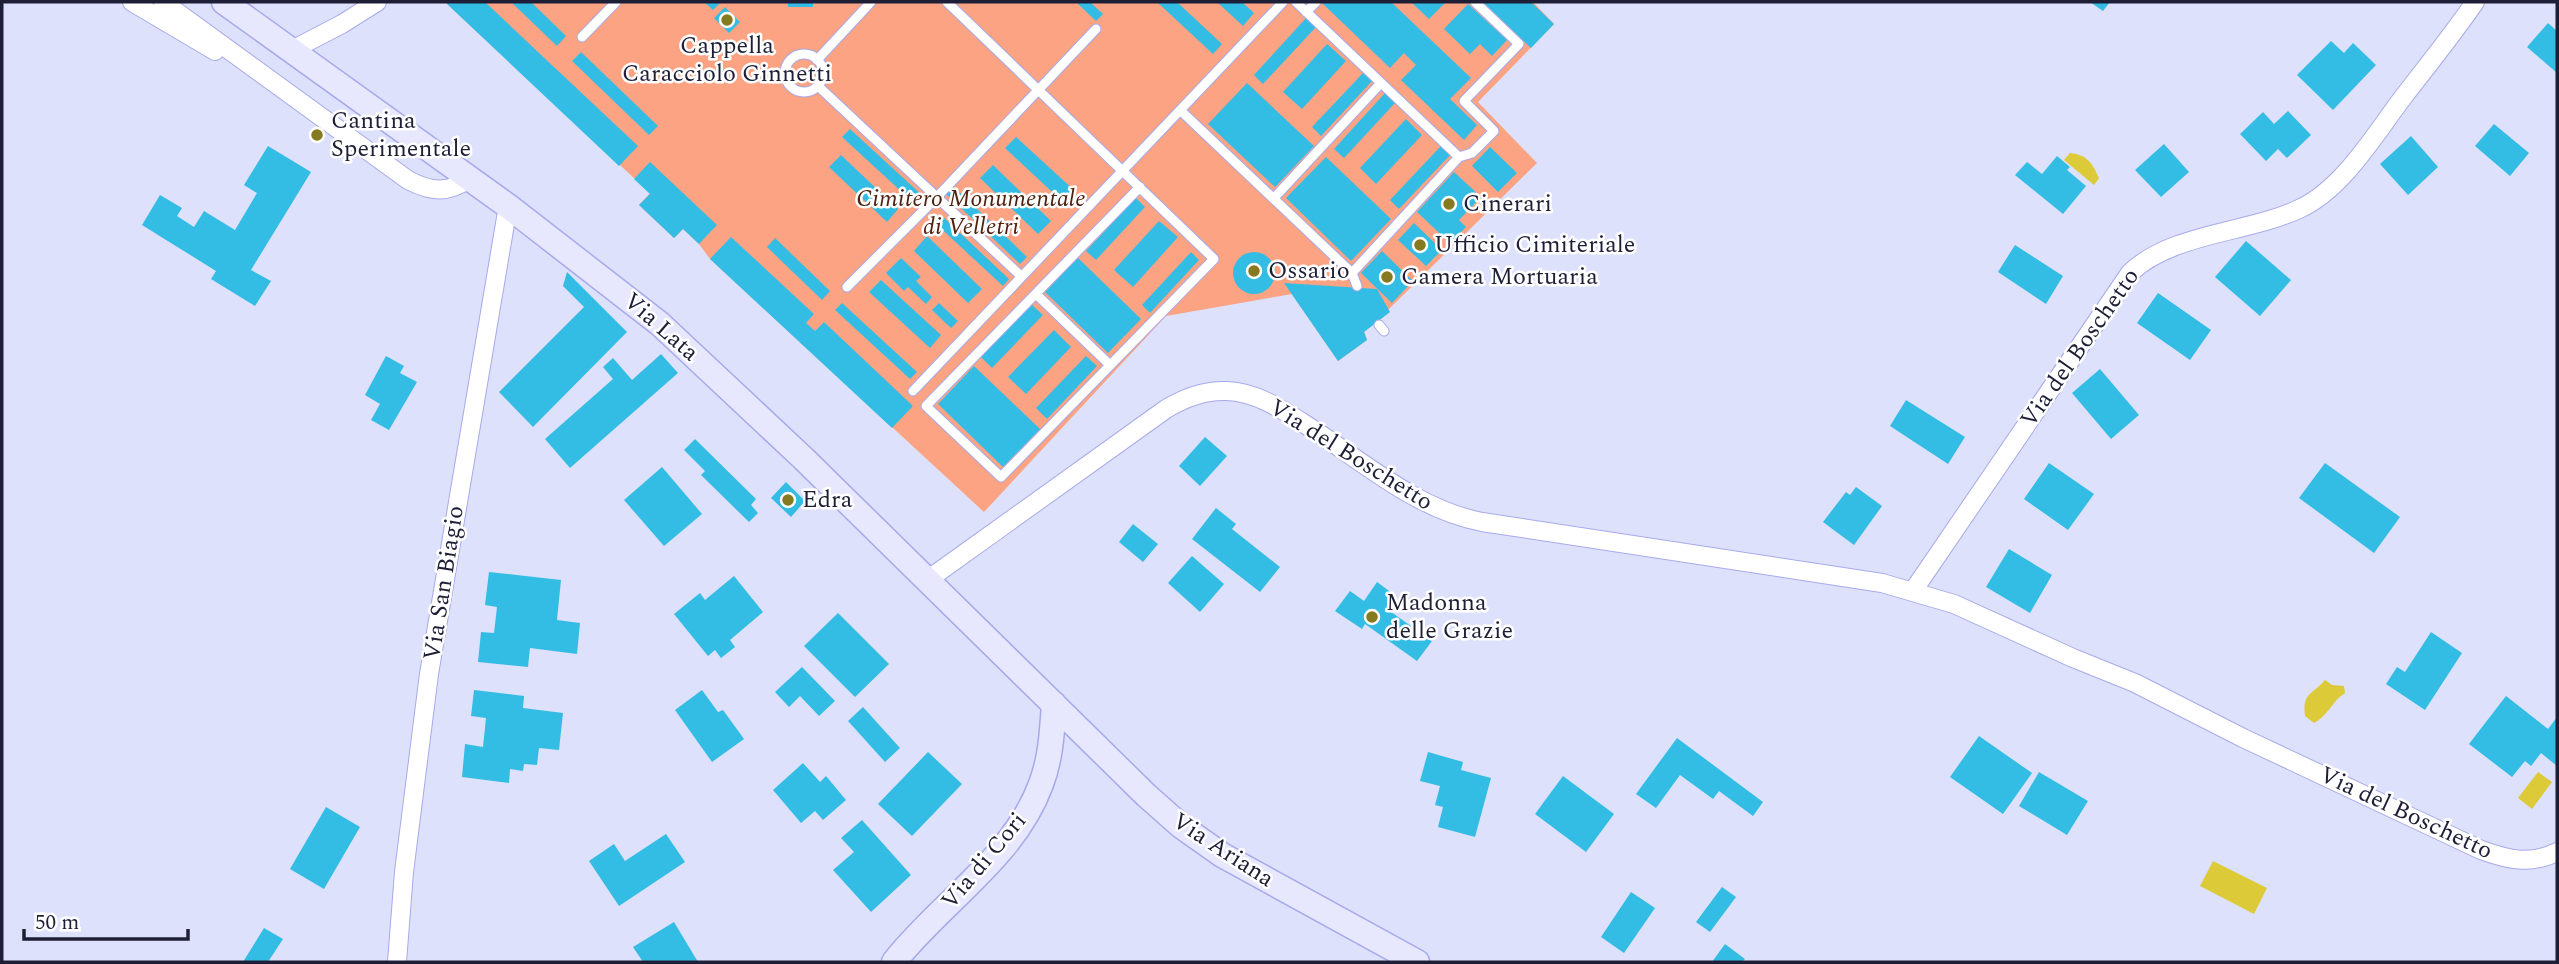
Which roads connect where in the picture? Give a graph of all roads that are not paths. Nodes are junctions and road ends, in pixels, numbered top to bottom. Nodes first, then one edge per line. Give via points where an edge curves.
1 (132, 2) edge
2 (163, 2) edge
3 (224, 2) edge
4 (377, 2) edge
5 (616, 2) edge
6 (871, 2) edge
7 (947, 2) edge
8 (1283, 2) edge
9 (1296, 2) edge
10 (1316, 2) edge
11 (1475, 2) edge
12 (2475, 2) edge
13 (1306, 12) junction
14 (1096, 29) dead end
15 (582, 37) dead end
16 (292, 50) junction
17 (817, 60) junction
18 (247, 65) junction
19 (1381, 83) junction
20 (818, 86) junction
21 (1038, 89) junction
22 (1180, 110) junction
23 (1459, 157) junction
24 (1122, 170) junction
25 (470, 178) junction
26 (1140, 187) junction
27 (937, 197) junction
28 (1274, 198) junction
29 (508, 206) junction
30 (1352, 273) junction
31 (1021, 276) junction
32 (1357, 286) dead end
33 (847, 288) dead end
34 (1036, 294) junction
35 (1110, 365) junction
36 (913, 391) dead end
37 (926, 581) junction
38 (1913, 590) junction
39 (1054, 704) junction
40 (2557, 852) edge
41 (397, 962) edge
42 (894, 962) edge
43 (1417, 962) edge

1 - 18 street via 195,41
2 - 18 street
3 - 16 main road, Via Lata
4 - 16 street
5 - 15 lane
6 - 17 lane
7 - 21 lane
8 - 22 lane
9 - 13 lane
10 - 13 lane
11 - 23 lane via 1519,44 1464,102 1494,131 1472,153
12 - 38 street, Via del Boschetto via 2325,193 2281,216 2166,249 2130,273
13 - 19 lane
14 - 21 lane
16 - 25 main road, Via Lata
17 - 20 lane via 823,76
17 - 20 lane via 806,54 795,56 784,74 789,86 800,92
18 - 25 street via 415,184 442,191
19 - 23 lane
19 - 28 lane
20 - 27 lane
21 - 24 lane
21 - 27 lane
22 - 24 lane
22 - 28 lane
23 - 30 lane
24 - 26 lane
24 - 31 lane
25 - 29 main road, Via Lata
26 - 34 lane
26 - 35 lane via 1214,259
27 - 31 lane
27 - 33 lane
28 - 30 lane
29 - 37 main road, Via Lata via 692,353
29 - 41 street, Via San Biagio via 429,674
30 - 32 lane
31 - 36 lane
34 - 35 lane
34 - 35 lane via 926,406 1001,477
37 - 38 street, Via del Boschetto via 1153,417 1191,396 1218,391 1253,396 1281,409 1416,498 1463,518
37 - 39 main road, Via Lata
38 - 40 street, Via del Boschetto via 2152,690 2481,850 2526,862
39 - 42 main road, Via di Cori via 1046,770 1021,823
39 - 43 main road, Via Ariana via 1157,805 1202,842

